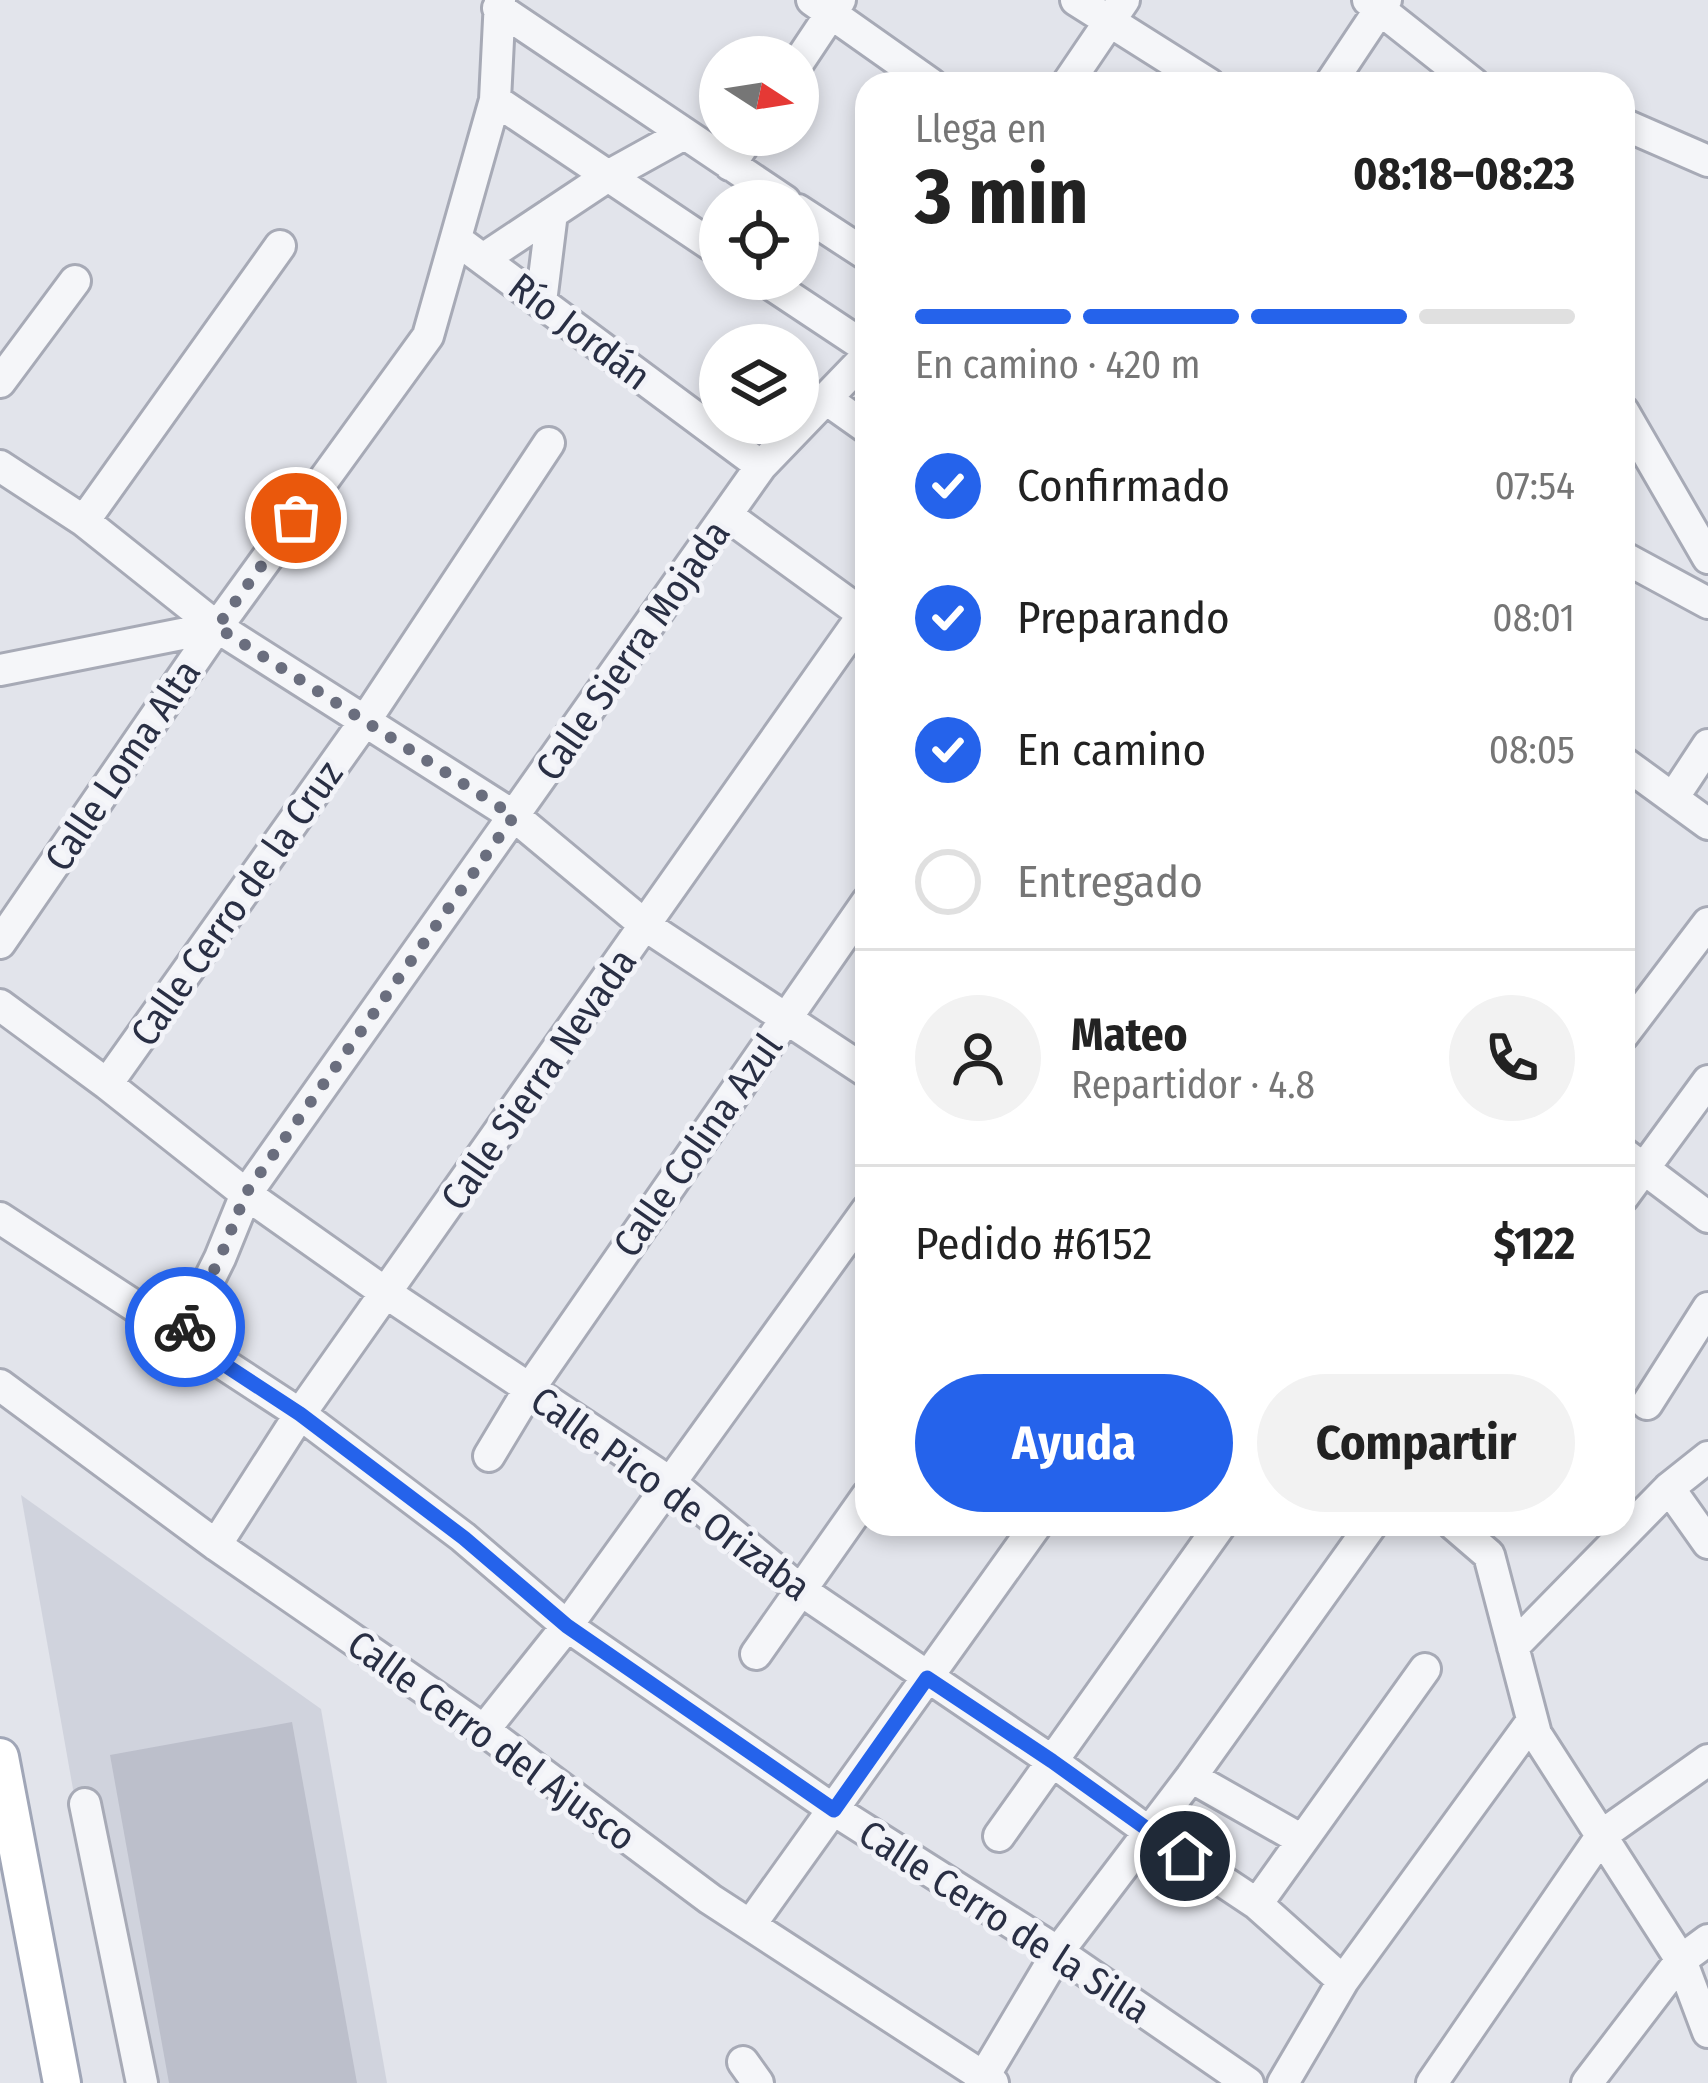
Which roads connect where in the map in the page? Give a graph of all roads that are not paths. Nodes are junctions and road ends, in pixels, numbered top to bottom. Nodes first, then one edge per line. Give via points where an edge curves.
1 (1076, 0) edge
2 (1378, 3) edge
3 (499, 4) edge
4 (828, 4) edge
5 (1117, 10) edge
6 (812, 36) edge
7 (916, 72) edge
8 (1075, 72) edge
9 (1194, 72) edge
10 (1337, 72) edge
11 (1460, 72) edge
12 (495, 100) junction
13 (1635, 129) edge
14 (684, 134) junction
15 (736, 156) edge
16 (1708, 161) edge
17 (730, 165) junction
18 (608, 176) junction
19 (753, 180) edge
20 (552, 213) junction
21 (819, 224) edge
22 (699, 236) edge
23 (457, 240) junction
24 (280, 246) dead end
25 (855, 247) edge
26 (483, 259) junction
27 (75, 281) dead end
28 (793, 300) edge
29 (541, 302) junction
30 (855, 344) edge
31 (855, 366) edge
32 (0, 382) edge
33 (826, 399) junction
34 (855, 420) edge
35 (1635, 432) edge
36 (549, 443) dead end
37 (0, 466) edge
38 (760, 466) junction
39 (728, 516) junction
40 (84, 521) junction
41 (1708, 558) edge
42 (1635, 563) edge
43 (1708, 603) edge
44 (855, 609) edge
45 (217, 627) junction
46 (855, 630) edge
47 (0, 670) edge
48 (365, 721) junction
49 (1708, 745) edge
50 (1635, 771) edge
51 (1673, 798) junction
52 (514, 816) junction
53 (1708, 824) edge
54 (855, 919) edge
55 (1708, 923) edge
56 (646, 926) junction
57 (0, 943) edge
58 (0, 1005) edge
59 (786, 1016) junction
60 (1635, 1019) edge
61 (855, 1064) edge
62 (1708, 1081) edge
63 (107, 1084) junction
64 (1635, 1159) edge
65 (1635, 1162) edge
66 (246, 1193) junction
67 (1708, 1217) edge
68 (0, 1218) edge
69 (855, 1227) edge
70 (386, 1293) junction
71 (1708, 1308) edge
72 (181, 1336) junction
73 (0, 1385) edge
74 (530, 1388) junction
75 (1647, 1404) dead end
76 (300, 1414) junction
77 (489, 1456) dead end
78 (1708, 1457) edge
79 (671, 1483) junction
80 (1669, 1488) junction
81 (855, 1512) edge
82 (1635, 1522) edge
83 (1028, 1536) edge
84 (1212, 1536) edge
85 (1363, 1536) edge
86 (1467, 1536) edge
87 (1622, 1536) edge
88 (1708, 1543) edge
89 (215, 1545) junction
90 (799, 1589) junction
91 (567, 1626) junction
92 (1513, 1646) junction
93 (756, 1654) dead end
94 (1425, 1669) dead end
95 (927, 1678) junction
96 (1532, 1721) junction
97 (484, 1730) junction
98 (0, 1757) edge
99 (1708, 1760) edge
100 (1052, 1761) junction
101 (1191, 1777) junction
102 (85, 1804) dead end
103 (834, 1810) junction
104 (1149, 1832) junction
105 (1602, 1835) junction
106 (999, 1837) dead end
107 (1302, 1840) junction
108 (1257, 1904) junction
109 (751, 1924) junction
110 (1708, 1940) edge
111 (1058, 1952) junction
112 (1681, 1960) junction
113 (1343, 1981) junction
114 (1708, 2032) edge
115 (986, 2081) edge
116 (62, 2083) edge
117 (142, 2083) edge
118 (1248, 2083) edge
119 (1283, 2083) edge
120 (1432, 2083) edge
121 (1587, 2083) edge

1 - 5 street
2 - 10 street
2 - 11 street
3 - 12 street, Calle Loma Alta
3 - 14 street
4 - 6 street
4 - 7 street
5 - 8 street
5 - 9 street
12 - 18 street
12 - 23 street, Calle Loma Alta
13 - 16 street
14 - 17 street
14 - 18 street
15 - 17 street
17 - 19 street
18 - 20 street
18 - 22 street
20 - 26 street
20 - 29 street
21 - 25 street
23 - 26 street, Río Jordán
23 - 45 street, Calle Loma Alta via 428,336
24 - 40 street
26 - 29 street, Río Jordán
27 - 32 street
28 - 30 street
29 - 38 street, Río Jordán
31 - 33 street, Calle Sierra Mojada
33 - 34 street
33 - 38 street, Calle Sierra Mojada
35 - 41 street
36 - 48 street, Calle Cerro de la Cruz
37 - 40 street
38 - 39 street, Calle Sierra Mojada
39 - 44 street
39 - 52 street, Calle Sierra Mojada
40 - 45 street
42 - 43 street
45 - 47 street
45 - 48 street
45 - 57 street, Calle Loma Alta
46 - 56 street, Calle Sierra Nevada
48 - 52 street
48 - 63 street, Calle Cerro de la Cruz
49 - 51 street
50 - 51 street
51 - 53 street
52 - 56 street
52 - 66 street, Calle Sierra Mojada
54 - 59 street, Calle Colina Azul
55 - 60 street
56 - 59 street
56 - 70 street, Calle Sierra Nevada
58 - 63 street, Calle Pico de Orizaba
59 - 61 street
59 - 74 street, Calle Colina Azul
62 - 64 street
63 - 66 street, Calle Pico de Orizaba
65 - 67 street
66 - 70 street, Calle Pico de Orizaba
66 - 72 street, Calle Sierra Mojada
68 - 72 street, Calle Cerro de la Silla
69 - 79 street
70 - 74 street, Calle Pico de Orizaba
70 - 76 street, Calle Sierra Nevada
71 - 75 street
72 - 76 street, Calle Cerro de la Silla
73 - 89 street, Calle Cerro del Ajusco
74 - 77 street, Calle Colina Azul
74 - 79 street, Calle Pico de Orizaba
76 - 89 street, Calle Sierra Nevada
76 - 91 street, Calle Cerro de la Silla
78 - 80 street
79 - 90 street, Calle Pico de Orizaba
79 - 91 street
80 - 82 street
80 - 88 street
81 - 90 street
83 - 95 street
84 - 100 street
85 - 101 street
86 - 92 street via 1490,1555
87 - 92 street
89 - 97 street, Calle Cerro del Ajusco
90 - 93 street
90 - 95 street, Calle Pico de Orizaba
91 - 97 street
91 - 103 street, Calle Cerro de la Silla
92 - 96 street
94 - 107 street
95 - 100 street, Calle Pico de Orizaba
95 - 103 street
96 - 105 street
96 - 113 street
97 - 109 street, Calle Cerro del Ajusco
98 - 116 main road
99 - 105 street
100 - 104 street, Calle Pico de Orizaba
100 - 106 street
101 - 104 street
101 - 107 street
102 - 117 street
103 - 109 street
103 - 111 street, Calle Cerro de la Silla
104 - 108 street, Calle Pico de Orizaba
104 - 111 street
105 - 112 street
105 - 120 street
107 - 108 street
108 - 113 street, Calle Pico de Orizaba
109 - 115 street, Calle Cerro del Ajusco
110 - 112 street
111 - 115 street
111 - 118 street, Calle Cerro de la Silla
112 - 114 street
112 - 121 street
113 - 119 street

